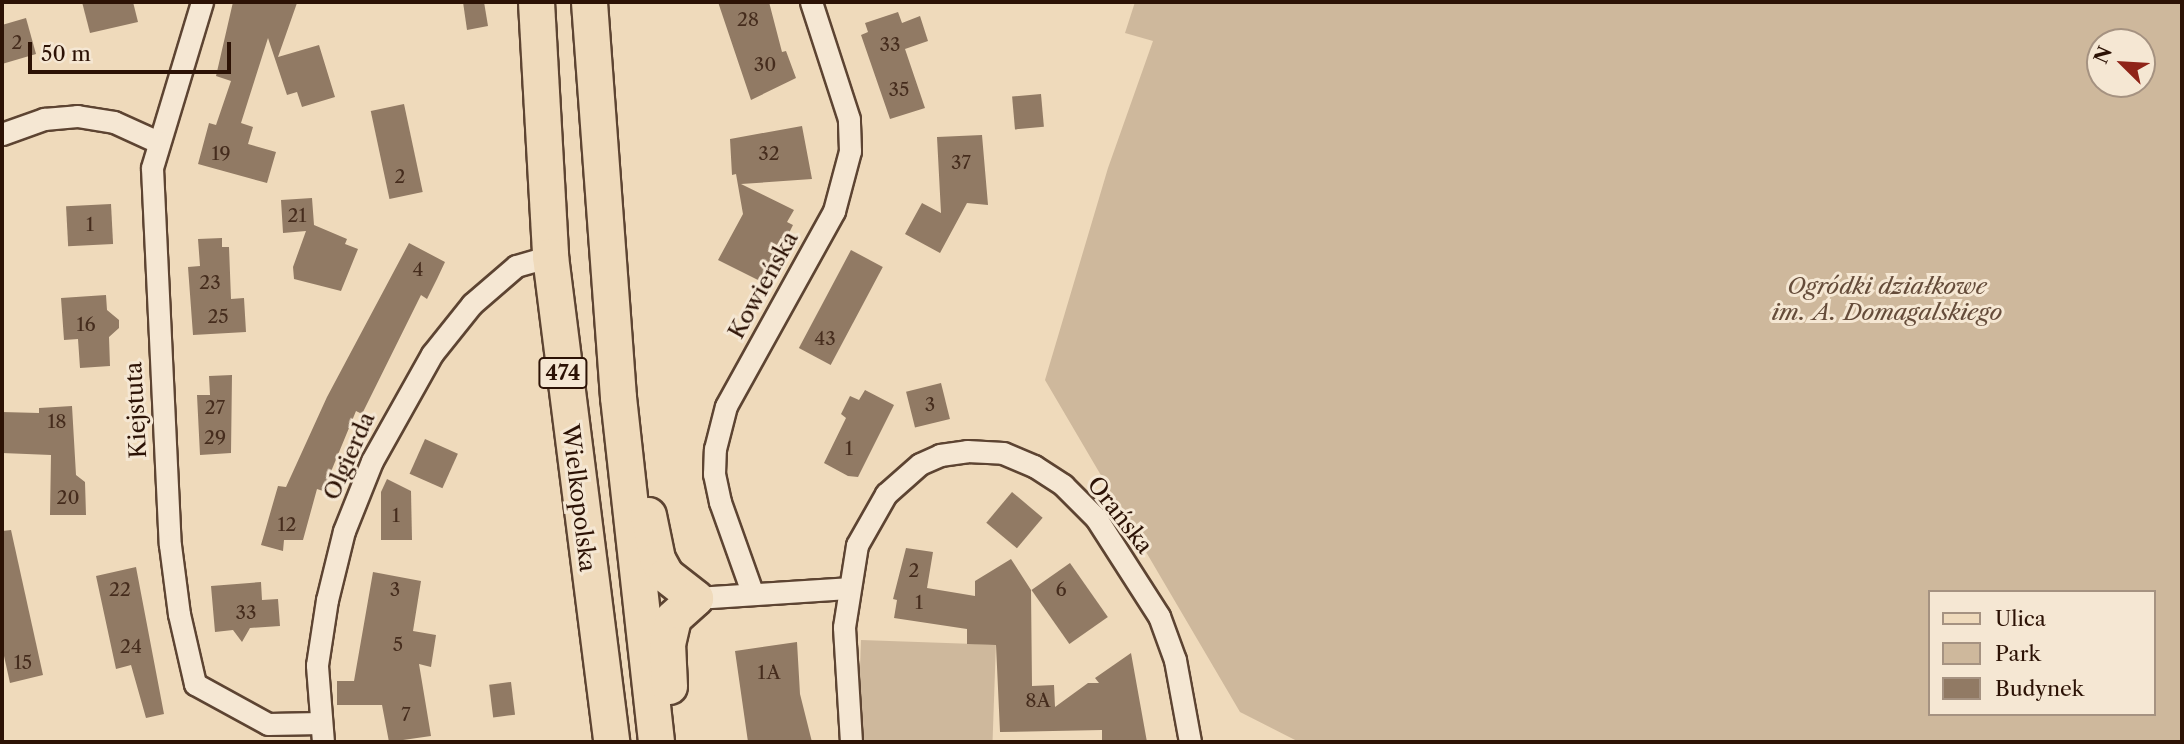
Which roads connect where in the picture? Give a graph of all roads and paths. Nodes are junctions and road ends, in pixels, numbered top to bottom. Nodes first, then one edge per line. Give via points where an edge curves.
1 (202, 2) edge
2 (537, 2) edge
3 (589, 2) edge
4 (811, 2) edge
5 (2, 134) edge
6 (158, 142) junction
7 (550, 256) junction
8 (618, 397) junction
9 (849, 588) junction
10 (752, 592) junction
11 (695, 598) junction
12 (322, 733) edge
13 (611, 742) edge
14 (656, 742) edge
15 (669, 742) edge
16 (851, 742) edge
17 (1190, 742) edge

1 - 6 street, Kiejstuta
2 - 7 main road, Wielkopolska / 474
3 - 8 main road, Wielkopolska / 474
4 - 10 street, Kowieńska via 849,119 850,150 834,211 726,406 715,449 720,502
5 - 6 street via 44,118 77,117 114,122
6 - 12 street, Kiejstuta via 151,204 170,545 195,684 268,724
7 - 12 street, Olgierda via 516,266 472,304 432,354 372,461 344,531 327,600 317,665
7 - 13 main road, Wielkopolska / 474
8 - 11 main road via 657,559 666,575
8 - 14 main road, Wielkopolska / 474
9 - 10 street
9 - 16 street, Orańska via 844,661
9 - 17 street, Orańska via 858,545 870,517 886,494 920,464 967,451 1003,453 1034,466 1063,485 1096,518 1159,616 1175,660
10 - 11 street
11 - 15 main road via 673,618 667,643

